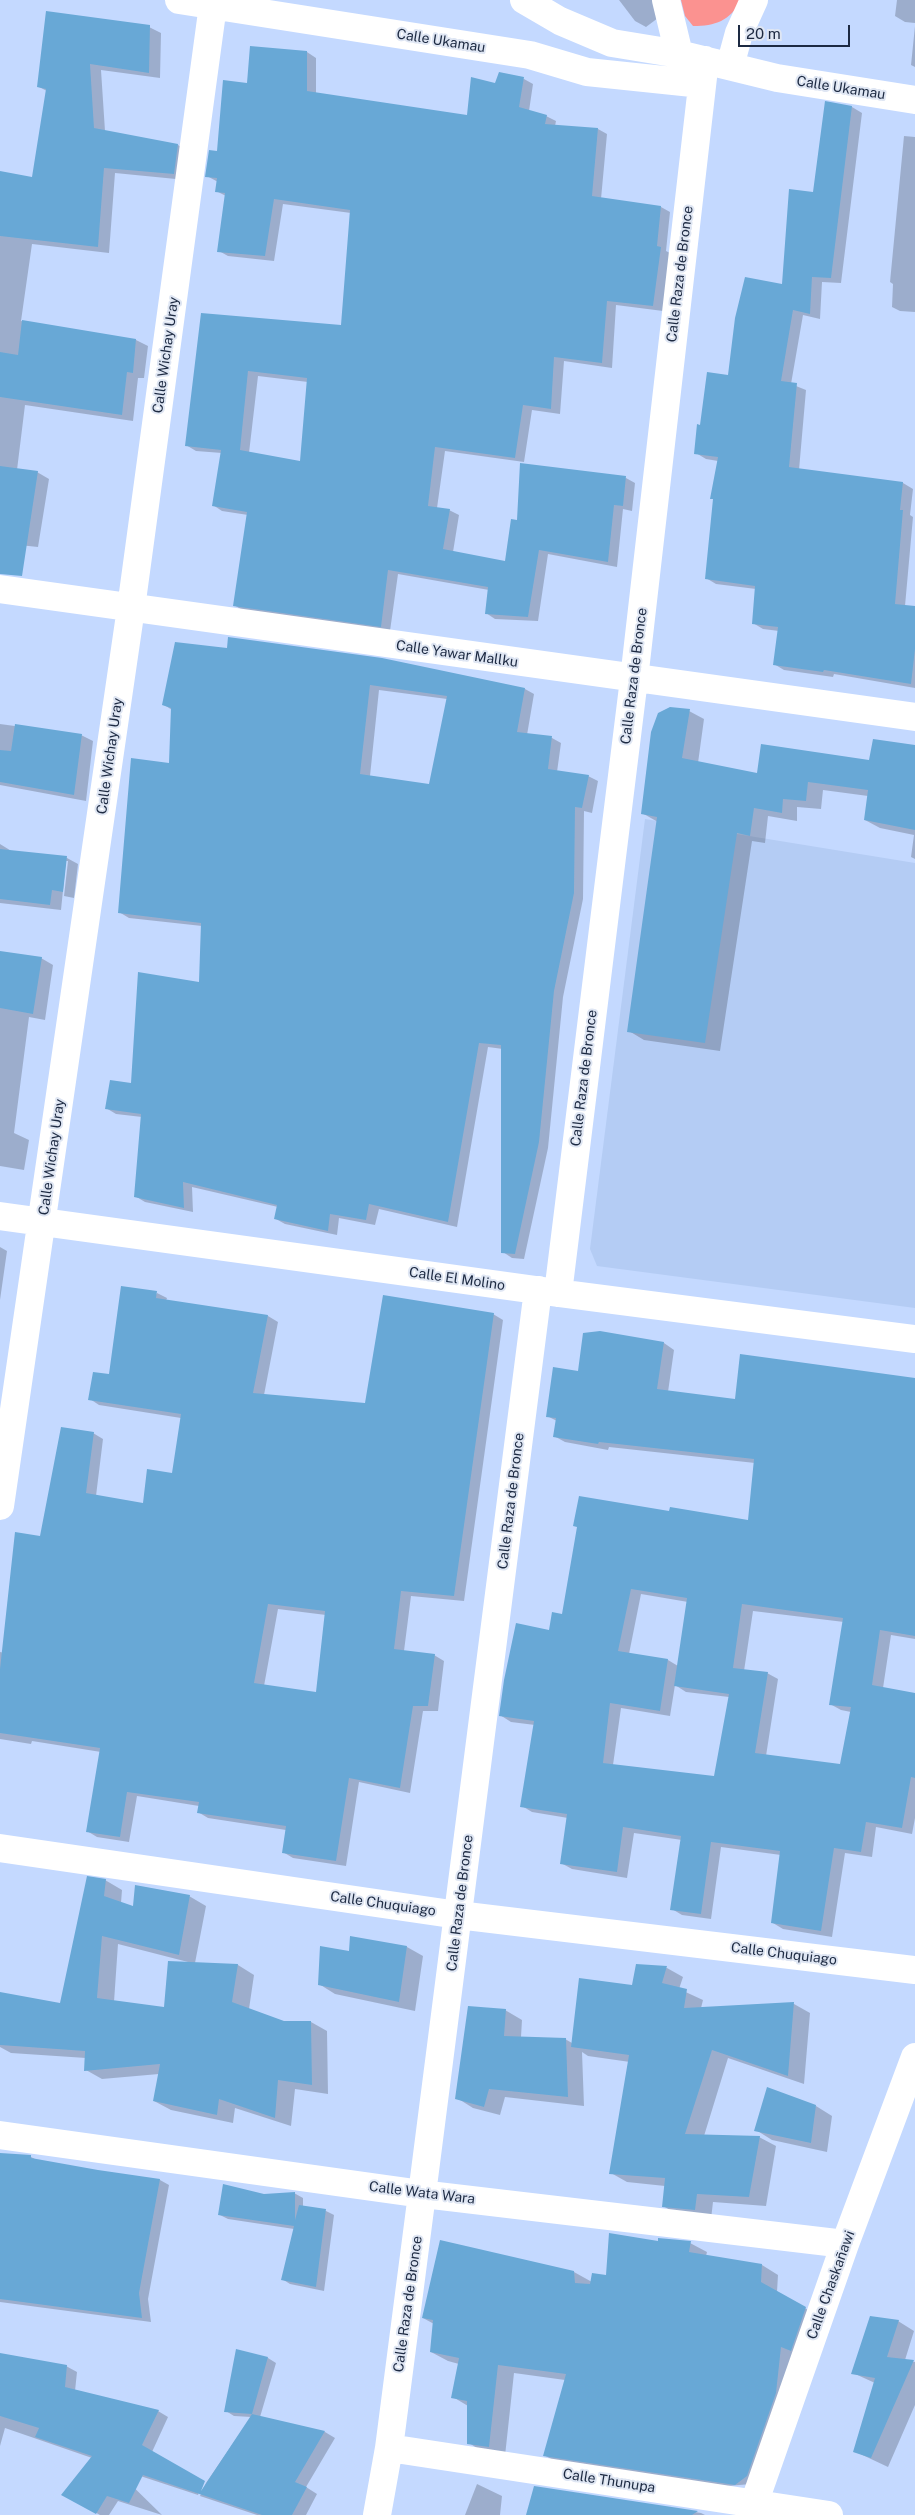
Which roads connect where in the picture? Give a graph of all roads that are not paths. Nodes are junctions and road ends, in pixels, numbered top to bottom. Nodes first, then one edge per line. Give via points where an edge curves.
1 (179, 0) edge
2 (524, 0) edge
3 (666, 0) edge
4 (754, 0) edge
5 (213, 5) junction
6 (704, 66) junction
7 (915, 100) edge
8 (0, 589) edge
9 (131, 608) junction
10 (634, 679) junction
11 (915, 717) edge
12 (0, 1216) edge
13 (43, 1222) junction
14 (548, 1291) junction
15 (915, 1339) edge
16 (0, 1506) edge
17 (0, 1848) edge
18 (458, 1915) junction
19 (915, 1970) edge
20 (915, 2056) edge
21 (0, 2136) edge
22 (422, 2194) junction
23 (845, 2244) junction
24 (389, 2448) junction
25 (752, 2509) edge
26 (377, 2515) edge
27 (829, 2515) edge

1 - 5 street, Calle Ukamau
2 - 6 street via 560,21 612,43
3 - 6 street
4 - 6 street, Calle Raza de Bronce via 739,33
5 - 6 street, Calle Ukamau via 530,55 587,72
5 - 9 street, Calle Wichay Uray
6 - 7 street, Calle Ukamau
6 - 10 street, Calle Raza de Bronce
8 - 9 street, Calle Yawar Mallku
9 - 10 street, Calle Yawar Mallku
9 - 13 street, Calle Wichay Uray
10 - 11 street, Calle Yawar Mallku
10 - 14 street, Calle Raza de Bronce
12 - 13 street, Calle El Molino
13 - 14 street, Calle El Molino
13 - 16 street, Calle Wichay Uray
14 - 15 street, Calle El Molino
14 - 18 street, Calle Raza de Bronce
17 - 18 street, Calle Chuquiago
18 - 19 street, Calle Chuquiago
18 - 22 street, Calle Raza de Bronce
20 - 23 street, Calle Chaskañawi
21 - 22 street, Calle Wata Wara
22 - 23 street, Calle Wata Wara
22 - 24 street, Calle Raza de Bronce
23 - 25 street, Calle Chaskañawi
24 - 25 street, Calle Thunupa
24 - 26 street, Calle Raza de Bronce
25 - 27 street, Calle Thunupa

